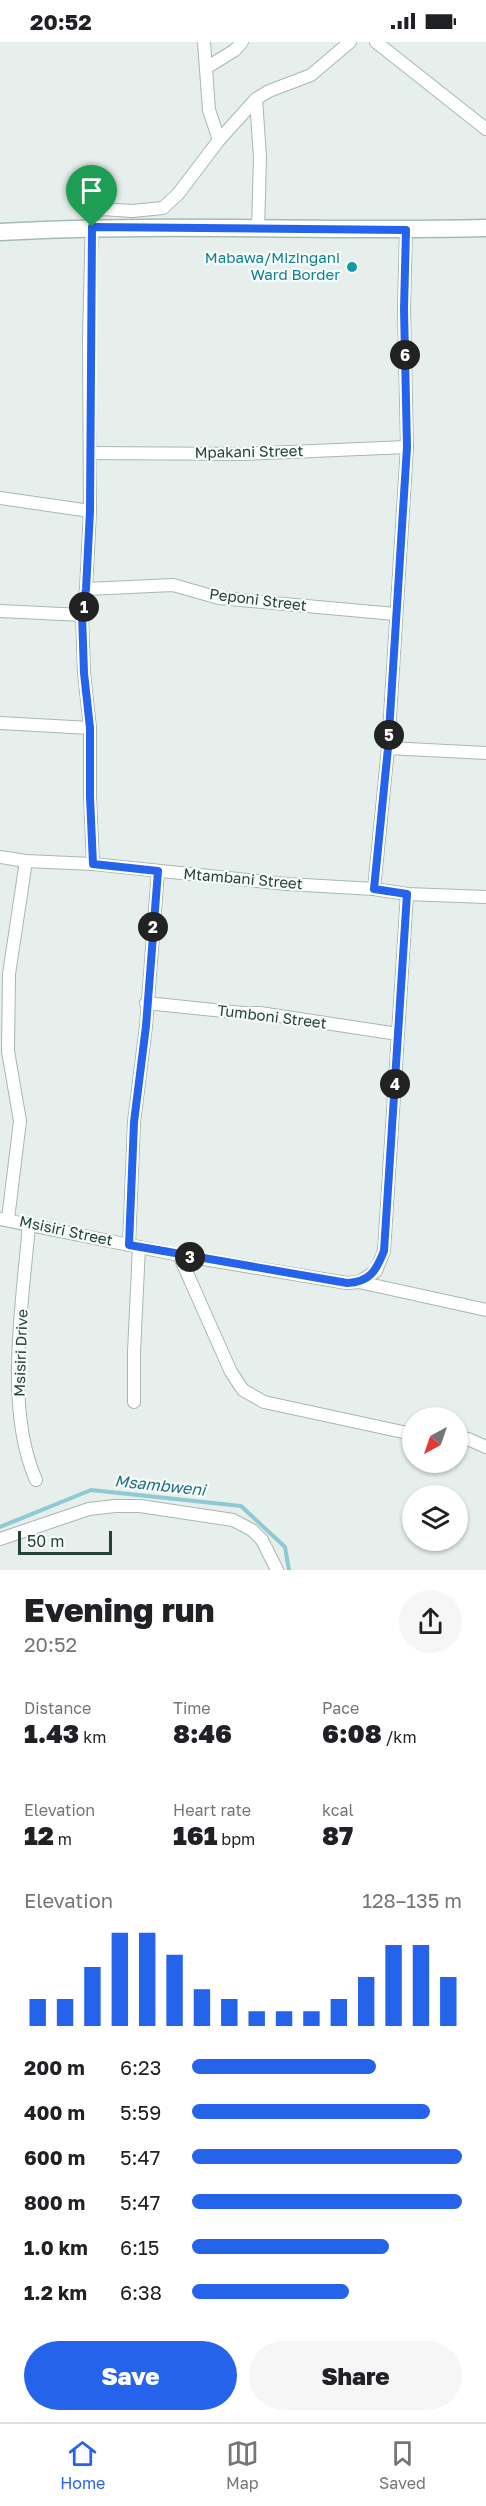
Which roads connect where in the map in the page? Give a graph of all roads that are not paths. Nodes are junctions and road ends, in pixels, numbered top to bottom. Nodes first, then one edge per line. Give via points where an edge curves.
1 (204, 42) edge
2 (243, 42) edge
3 (350, 42) edge
4 (376, 42) edge
5 (206, 68) junction
6 (256, 99) junction
7 (486, 129) edge
8 (219, 140) junction
9 (92, 227) junction
10 (486, 228) edge
11 (258, 230) junction
12 (406, 230) junction
13 (0, 232) edge
14 (407, 447) junction
15 (91, 453) junction
16 (0, 498) edge
17 (90, 511) junction
18 (86, 589) junction
19 (0, 611) edge
20 (395, 614) junction
21 (82, 615) junction
22 (0, 723) edge
23 (90, 728) junction
24 (388, 748) junction
25 (486, 753) edge
26 (0, 856) edge
27 (26, 861) junction
28 (93, 864) junction
29 (158, 871) junction
30 (374, 889) junction
31 (407, 894) junction
32 (486, 897) edge
33 (4, 974) edge
34 (146, 1003) junction
35 (398, 1034) junction
36 (0, 1085) edge
37 (15, 1087) junction
38 (4, 1219) edge
39 (29, 1224) junction
40 (134, 1246) junction
41 (179, 1255) junction
42 (359, 1282) junction
43 (486, 1310) edge
44 (134, 1402) dead end
45 (402, 1432) edge
46 (468, 1439) edge
47 (486, 1447) edge
48 (36, 1480) dead end
49 (0, 1539) edge
50 (277, 1570) edge

1 - 5 street
2 - 5 street
3 - 6 street via 311,75 269,90
4 - 7 street
5 - 8 street via 209,111
6 - 8 street
6 - 11 street via 260,157
8 - 9 street via 163,208 102,209 92,215
9 - 11 main road
9 - 13 main road
9 - 15 street
10 - 12 main road
11 - 12 main road
12 - 14 street
14 - 15 street, Mpakani Street via 244,454
14 - 20 street
15 - 17 street
16 - 17 street
17 - 18 street
18 - 20 street, Peponi Street via 173,585 219,598
18 - 21 street
19 - 21 street
20 - 24 street
21 - 23 street
22 - 23 street
23 - 28 street
24 - 25 street
24 - 30 street
26 - 27 street, Mtambani Street
27 - 28 street, Mtambani Street
27 - 33 street
28 - 29 street, Mtambani Street
29 - 30 street, Mtambani Street
29 - 34 street
30 - 31 street, Mtambani Street
31 - 32 street, Mtambani Street
31 - 35 street
33 - 37 street via 8,1051
34 - 35 street, Tumboni Street via 260,1013
34 - 40 street via 134,1122
35 - 42 street via 384,1251 376,1270
36 - 37 street
37 - 38 street via 20,1121
38 - 39 street, Msisiri Street
39 - 40 street, Msisiri Street
39 - 48 street, Msisiri Drive via 19,1411 28,1462
40 - 41 street, Msisiri Street
40 - 44 street
41 - 42 street, Msisiri Street
41 - 45 street via 220,1352 243,1390 264,1402
42 - 43 street, Msisiri Street
46 - 47 street
49 - 50 street via 90,1509 140,1506 233,1520 262,1540

